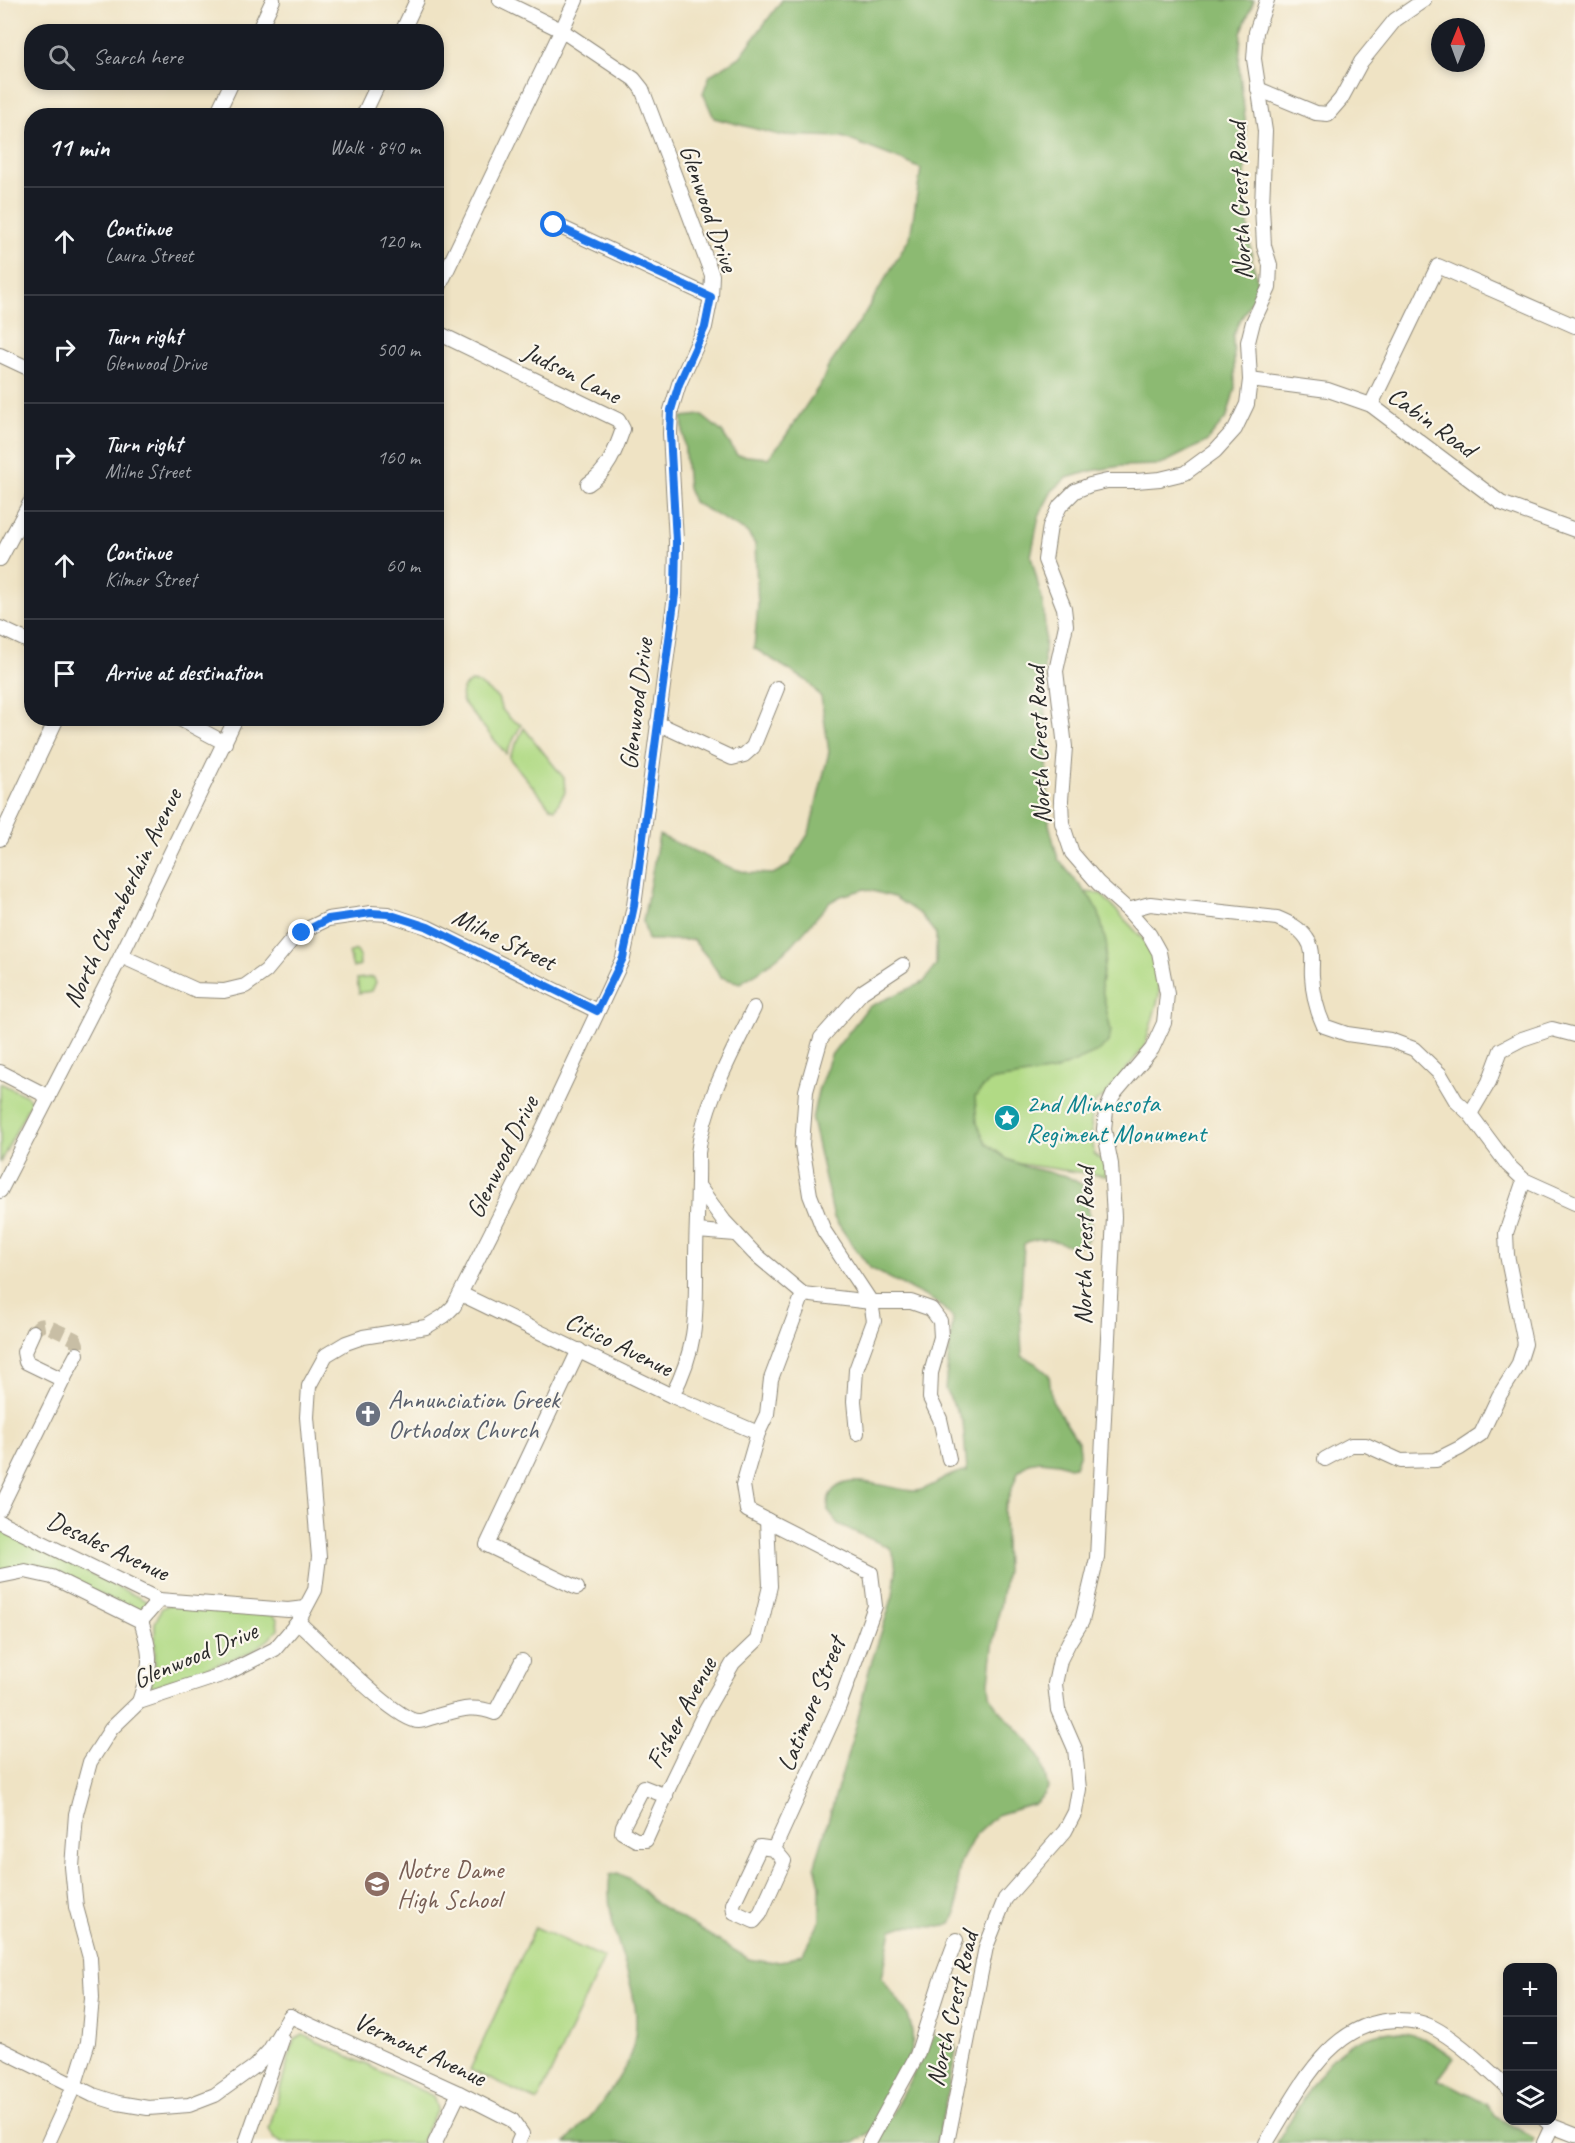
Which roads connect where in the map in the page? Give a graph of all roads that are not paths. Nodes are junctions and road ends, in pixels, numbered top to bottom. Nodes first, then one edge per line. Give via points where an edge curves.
1 (273, 0) edge
2 (417, 0) edge
3 (500, 0) edge
4 (576, 0) edge
5 (1267, 0) edge
6 (1424, 0) edge
7 (262, 24) edge
8 (406, 24) edge
9 (561, 30) junction
10 (1258, 89) junction
11 (228, 90) edge
12 (375, 90) edge
13 (220, 108) edge
14 (367, 108) edge
15 (554, 225) dead end
16 (444, 267) edge
17 (711, 297) junction
18 (1575, 326) edge
19 (444, 336) edge
20 (0, 355) edge
21 (24, 366) edge
22 (1251, 380) junction
23 (1371, 405) junction
24 (588, 484) dead end
25 (24, 514) edge
26 (1575, 530) edge
27 (0, 559) edge
28 (0, 628) edge
29 (24, 639) edge
30 (777, 688) dead end
31 (657, 723) junction
32 (53, 726) edge
33 (192, 726) edge
34 (233, 726) edge
35 (225, 744) junction
36 (0, 839) edge
37 (1128, 910) junction
38 (121, 956) junction
39 (903, 965) dead end
40 (754, 1008) dead end
41 (597, 1011) junction
42 (1575, 1035) edge
43 (0, 1072) edge
44 (49, 1097) junction
45 (1470, 1114) junction
46 (1524, 1180) junction
47 (699, 1187) junction
48 (0, 1191) edge
49 (1575, 1203) edge
50 (697, 1231) junction
51 (736, 1234) junction
52 (461, 1294) junction
53 (803, 1294) junction
54 (871, 1302) junction
55 (33, 1332) dead end
56 (579, 1350) junction
57 (77, 1354) dead end
58 (63, 1380) junction
59 (672, 1396) junction
60 (857, 1432) dead end
61 (758, 1433) junction
62 (949, 1459) dead end
63 (1325, 1459) dead end
64 (0, 1509) edge
65 (767, 1520) junction
66 (0, 1522) edge
67 (0, 1576) edge
68 (577, 1588) dead end
69 (159, 1600) junction
70 (305, 1608) junction
71 (141, 1622) junction
72 (298, 1622) junction
73 (522, 1660) dead end
74 (138, 1702) junction
75 (666, 1796) dead end
76 (774, 1849) junction
77 (956, 1940) dead end
78 (290, 2016) junction
79 (0, 2049) edge
80 (1503, 2084) edge
81 (75, 2085) junction
82 (459, 2093) junction
83 (1548, 2125) edge
84 (1553, 2125) edge
85 (1575, 2135) edge
86 (520, 2139) edge
87 (48, 2143) edge
88 (246, 2143) edge
89 (435, 2143) edge
90 (869, 2143) edge
91 (947, 2143) edge
92 (1266, 2143) edge
93 (1544, 2143) edge

1 - 7 street
2 - 8 street
3 - 9 street, Glenwood Drive
4 - 9 street
5 - 10 street, North Crest Road via 1256,32
6 - 10 street via 1395,20 1361,62 1328,114 1316,113
9 - 16 street
9 - 17 street, Glenwood Drive via 634,79 642,89 712,275
10 - 22 street, North Crest Road via 1265,131 1264,246 1270,265 1269,288 1248,342
11 - 13 street
12 - 14 street
15 - 17 street
17 - 31 street, Glenwood Drive via 705,327 671,410 675,594
18 - 23 street via 1438,266
19 - 24 street, Judson Lane via 618,420 623,429 614,456 600,477
20 - 21 street
22 - 23 street, Cabin Road via 1328,390
22 - 37 street, North Crest Road via 1247,404 1235,429 1215,451 1185,473 1152,480 1090,484 1075,491 1060,506 1050,526 1045,561 1064,608 1066,625 1056,671 1065,747 1062,823 1072,853
23 - 26 street, Cabin Road via 1502,503
25 - 27 street
28 - 29 street
30 - 31 street via 753,747 744,756 732,758
31 - 41 street, Glenwood Drive via 632,916 623,958
32 - 36 street
33 - 35 street
34 - 35 street, North Chamberlain Avenue
35 - 38 street, North Chamberlain Avenue
37 - 45 street via 1150,904 1277,918 1295,926 1309,941 1316,1009 1324,1026 1414,1049 1440,1074 1456,1101
37 - 91 street, North Crest Road via 1160,952 1167,994 1164,1023 1152,1049 1113,1095 1104,1129 1111,1164 1114,1217 1097,1558 1082,1621 1060,1660 1055,1684 1058,1710 1075,1749 1079,1789 1075,1812 1065,1831 1005,1899 987,1947
38 - 41 street, Milne Street via 196,990 224,991 245,986 266,971 291,941 328,919 388,914 428,927
38 - 44 street, North Chamberlain Avenue
39 - 54 street via 862,992 821,1038 806,1091 802,1145 810,1195 824,1231
40 - 47 street via 701,1131
41 - 52 street, Glenwood Drive
42 - 45 street via 1552,1029 1501,1050 1489,1082
43 - 44 street
44 - 48 street, North Chamberlain Avenue
45 - 46 street
46 - 49 street
46 - 63 street via 1506,1233 1525,1344 1518,1366 1482,1434 1436,1460 1401,1461 1366,1445 1351,1445
47 - 50 street
47 - 51 street
50 - 51 street
50 - 59 street via 698,1297 693,1341
51 - 53 street
52 - 56 street, Citico Avenue
52 - 70 street, Glenwood Drive via 444,1316 426,1327 363,1337 326,1355 309,1386 307,1417 319,1557 315,1590
53 - 54 street
53 - 61 street via 771,1379 767,1414
54 - 60 street via 874,1321 856,1371
54 - 62 street via 911,1302 931,1309 940,1321 941,1337 931,1373 930,1398 940,1419
55 - 58 street via 24,1352 26,1362
56 - 59 street, Citico Avenue
56 - 68 street via 487,1545
57 - 58 street
58 - 64 street
59 - 61 street, Citico Avenue
61 - 65 street via 743,1485 747,1510
65 - 75 street, Fisher Avenue via 770,1586 757,1640 733,1663
65 - 76 street, Latimore Street via 871,1573 875,1606 839,1706
66 - 69 street, Desales Avenue
67 - 71 street via 25,1571 52,1577
69 - 70 street, Desales Avenue
69 - 71 street
70 - 72 street, Glenwood Drive
71 - 74 street via 148,1645 149,1670
72 - 73 street via 382,1700 406,1718 418,1721 466,1708 480,1707 495,1713
72 - 74 street, Glenwood Drive via 275,1649 227,1673
74 - 81 street, Glenwood Drive via 111,1729 90,1762 76,1814 72,1867 76,1907 90,1958 92,1998 88,2042
76 - 76 street via 760,1847 733,1904 734,1912 754,1921 784,1860
77 - 90 street via 917,2055
78 - 81 street via 269,2051 254,2067 215,2095 189,2105 148,2108 118,2103
78 - 82 street, Vermont Avenue
78 - 88 street
79 - 81 street
80 - 92 street via 1454,2040 1431,2026 1410,2020 1387,2020 1361,2027 1319,2059
81 - 87 street, Glenwood Drive
82 - 86 street, Vermont Avenue via 512,2120
82 - 89 street
83 - 93 street
84 - 85 street

